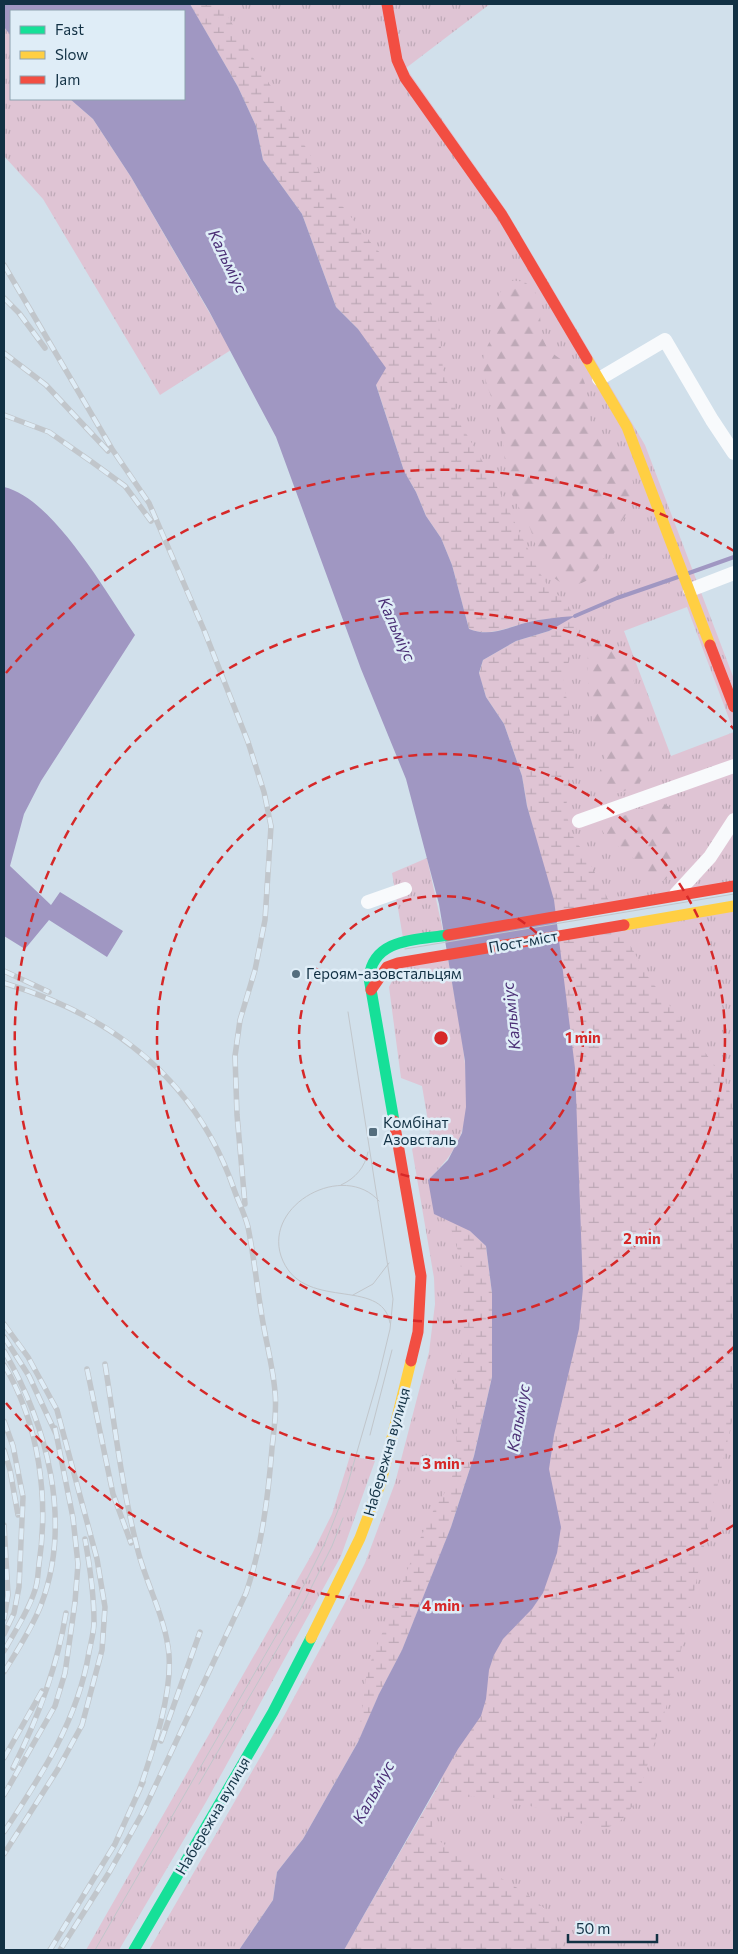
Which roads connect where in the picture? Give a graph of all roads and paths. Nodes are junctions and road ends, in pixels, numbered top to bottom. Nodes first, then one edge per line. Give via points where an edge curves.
1 (387, 4) edge
2 (599, 379) junction
3 (734, 452) edge
4 (734, 572) edge
5 (689, 587) junction
6 (734, 707) edge
7 (734, 766) edge
8 (734, 820) edge
9 (579, 821) dead end
10 (734, 886) edge
11 (405, 889) dead end
12 (674, 896) junction
13 (368, 902) dead end
14 (734, 906) edge
15 (371, 990) junction
16 (134, 1950) edge

1 - 2 main road via 397,60 405,78 502,216
2 - 3 street via 664,340
2 - 5 main road via 627,426
4 - 5 street
5 - 6 main road
7 - 9 street
8 - 12 street via 710,857
10 - 12 main road, Пост-міст
11 - 13 street
12 - 15 main road, Пост-міст via 392,945 376,955 370,964
14 - 15 main road, Пост-міст via 407,961 387,967
15 - 16 main road, Набережна вулиця via 417,1249 422,1295 418,1332 391,1448 360,1538 313,1637 274,1712

